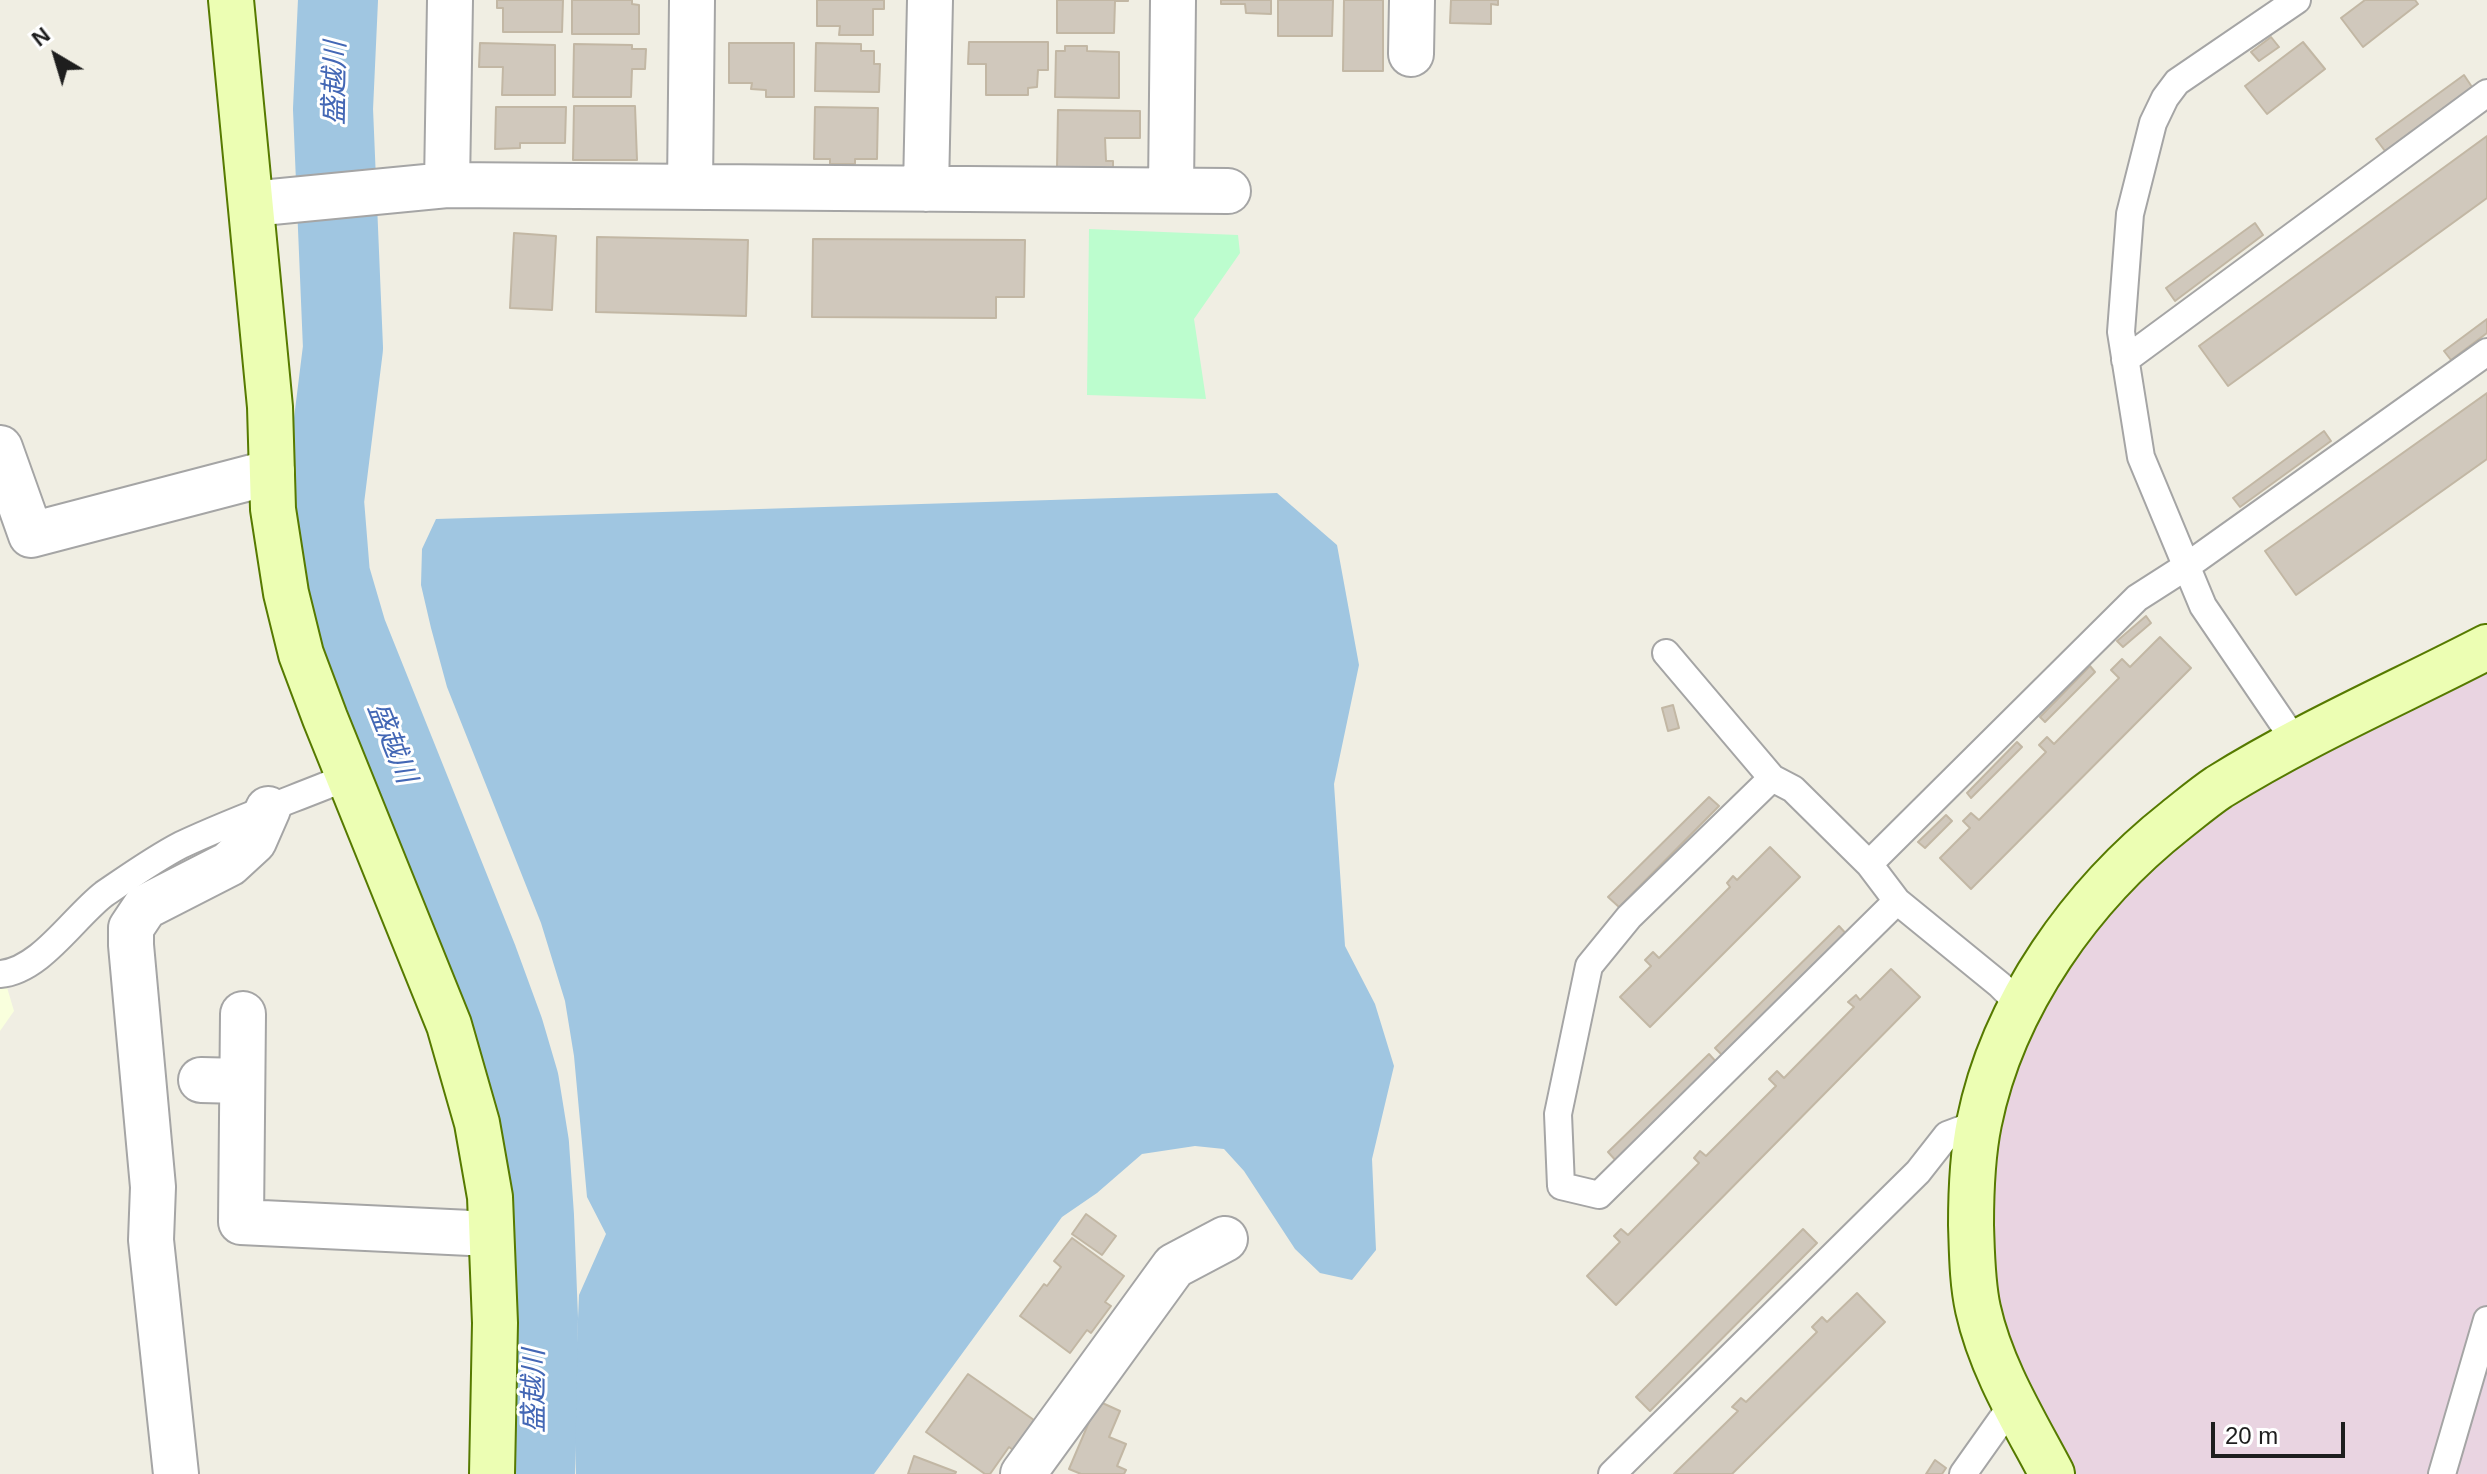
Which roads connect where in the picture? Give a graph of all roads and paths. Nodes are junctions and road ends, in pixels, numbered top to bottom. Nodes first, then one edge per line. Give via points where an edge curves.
1 (231, 0) edge
2 (450, 0) edge
3 (692, 0) edge
4 (930, 0) edge
5 (1173, 0) edge
6 (1412, 0) edge
7 (2297, 0) edge
8 (1411, 54) dead end
9 (2487, 93) edge
10 (447, 185) junction
11 (690, 187) junction
12 (926, 189) junction
13 (1171, 190) junction
14 (1228, 191) dead end
15 (251, 204) junction
16 (2487, 352) edge
17 (2125, 360) junction
18 (0, 448) edge
19 (272, 472) junction
20 (2187, 566) junction
21 (2487, 647) edge
22 (1666, 653) dead end
23 (2297, 744) junction
24 (350, 776) junction
25 (1772, 778) junction
26 (268, 809) junction
27 (1869, 864) junction
28 (1897, 901) junction
29 (0, 974) edge
30 (2021, 1006) junction
31 (243, 1014) dead end
32 (1979, 1123) junction
33 (491, 1234) junction
34 (1225, 1239) dead end
35 (2487, 1320) edge
36 (2014, 1402) junction
37 (176, 1474) edge
38 (492, 1474) edge
39 (1023, 1474) edge
40 (1612, 1474) edge
41 (1963, 1474) edge
42 (2052, 1474) edge
43 (2442, 1474) edge

1 - 15 street
2 - 10 street
3 - 11 street
4 - 12 street
5 - 13 street
6 - 8 street
7 - 17 lane via 2177,82 2153,123 2130,214 2121,332
9 - 17 lane
10 - 11 street
10 - 15 street
11 - 12 street
12 - 13 street
13 - 14 street
15 - 19 street
16 - 20 lane
17 - 20 lane via 2141,457
18 - 19 street via 31,535
19 - 24 street via 286,593 301,654
20 - 23 lane via 2203,606
20 - 27 lane via 2137,598
21 - 23 street
22 - 25 lane
23 - 30 street via 2217,788 2115,875 2055,950
24 - 26 lane
24 - 33 street via 465,1076 490,1197
25 - 27 lane via 1793,789
25 - 28 lane via 1629,917 1589,966 1558,1114 1561,1186 1599,1195
26 - 29 lane via 180,846 133,873 94,902 38,957 14,973
26 - 37 street via 254,841 229,864 145,907 131,928 153,1187 151,1240
27 - 28 lane
28 - 30 lane
30 - 32 street
31 - 33 street via 222,1081 241,1222
32 - 36 street via 1971,1188 1978,1309
32 - 40 lane via 1947,1135 1918,1172
33 - 38 street
34 - 39 street via 1174,1266
35 - 43 lane
36 - 41 lane
36 - 42 street

